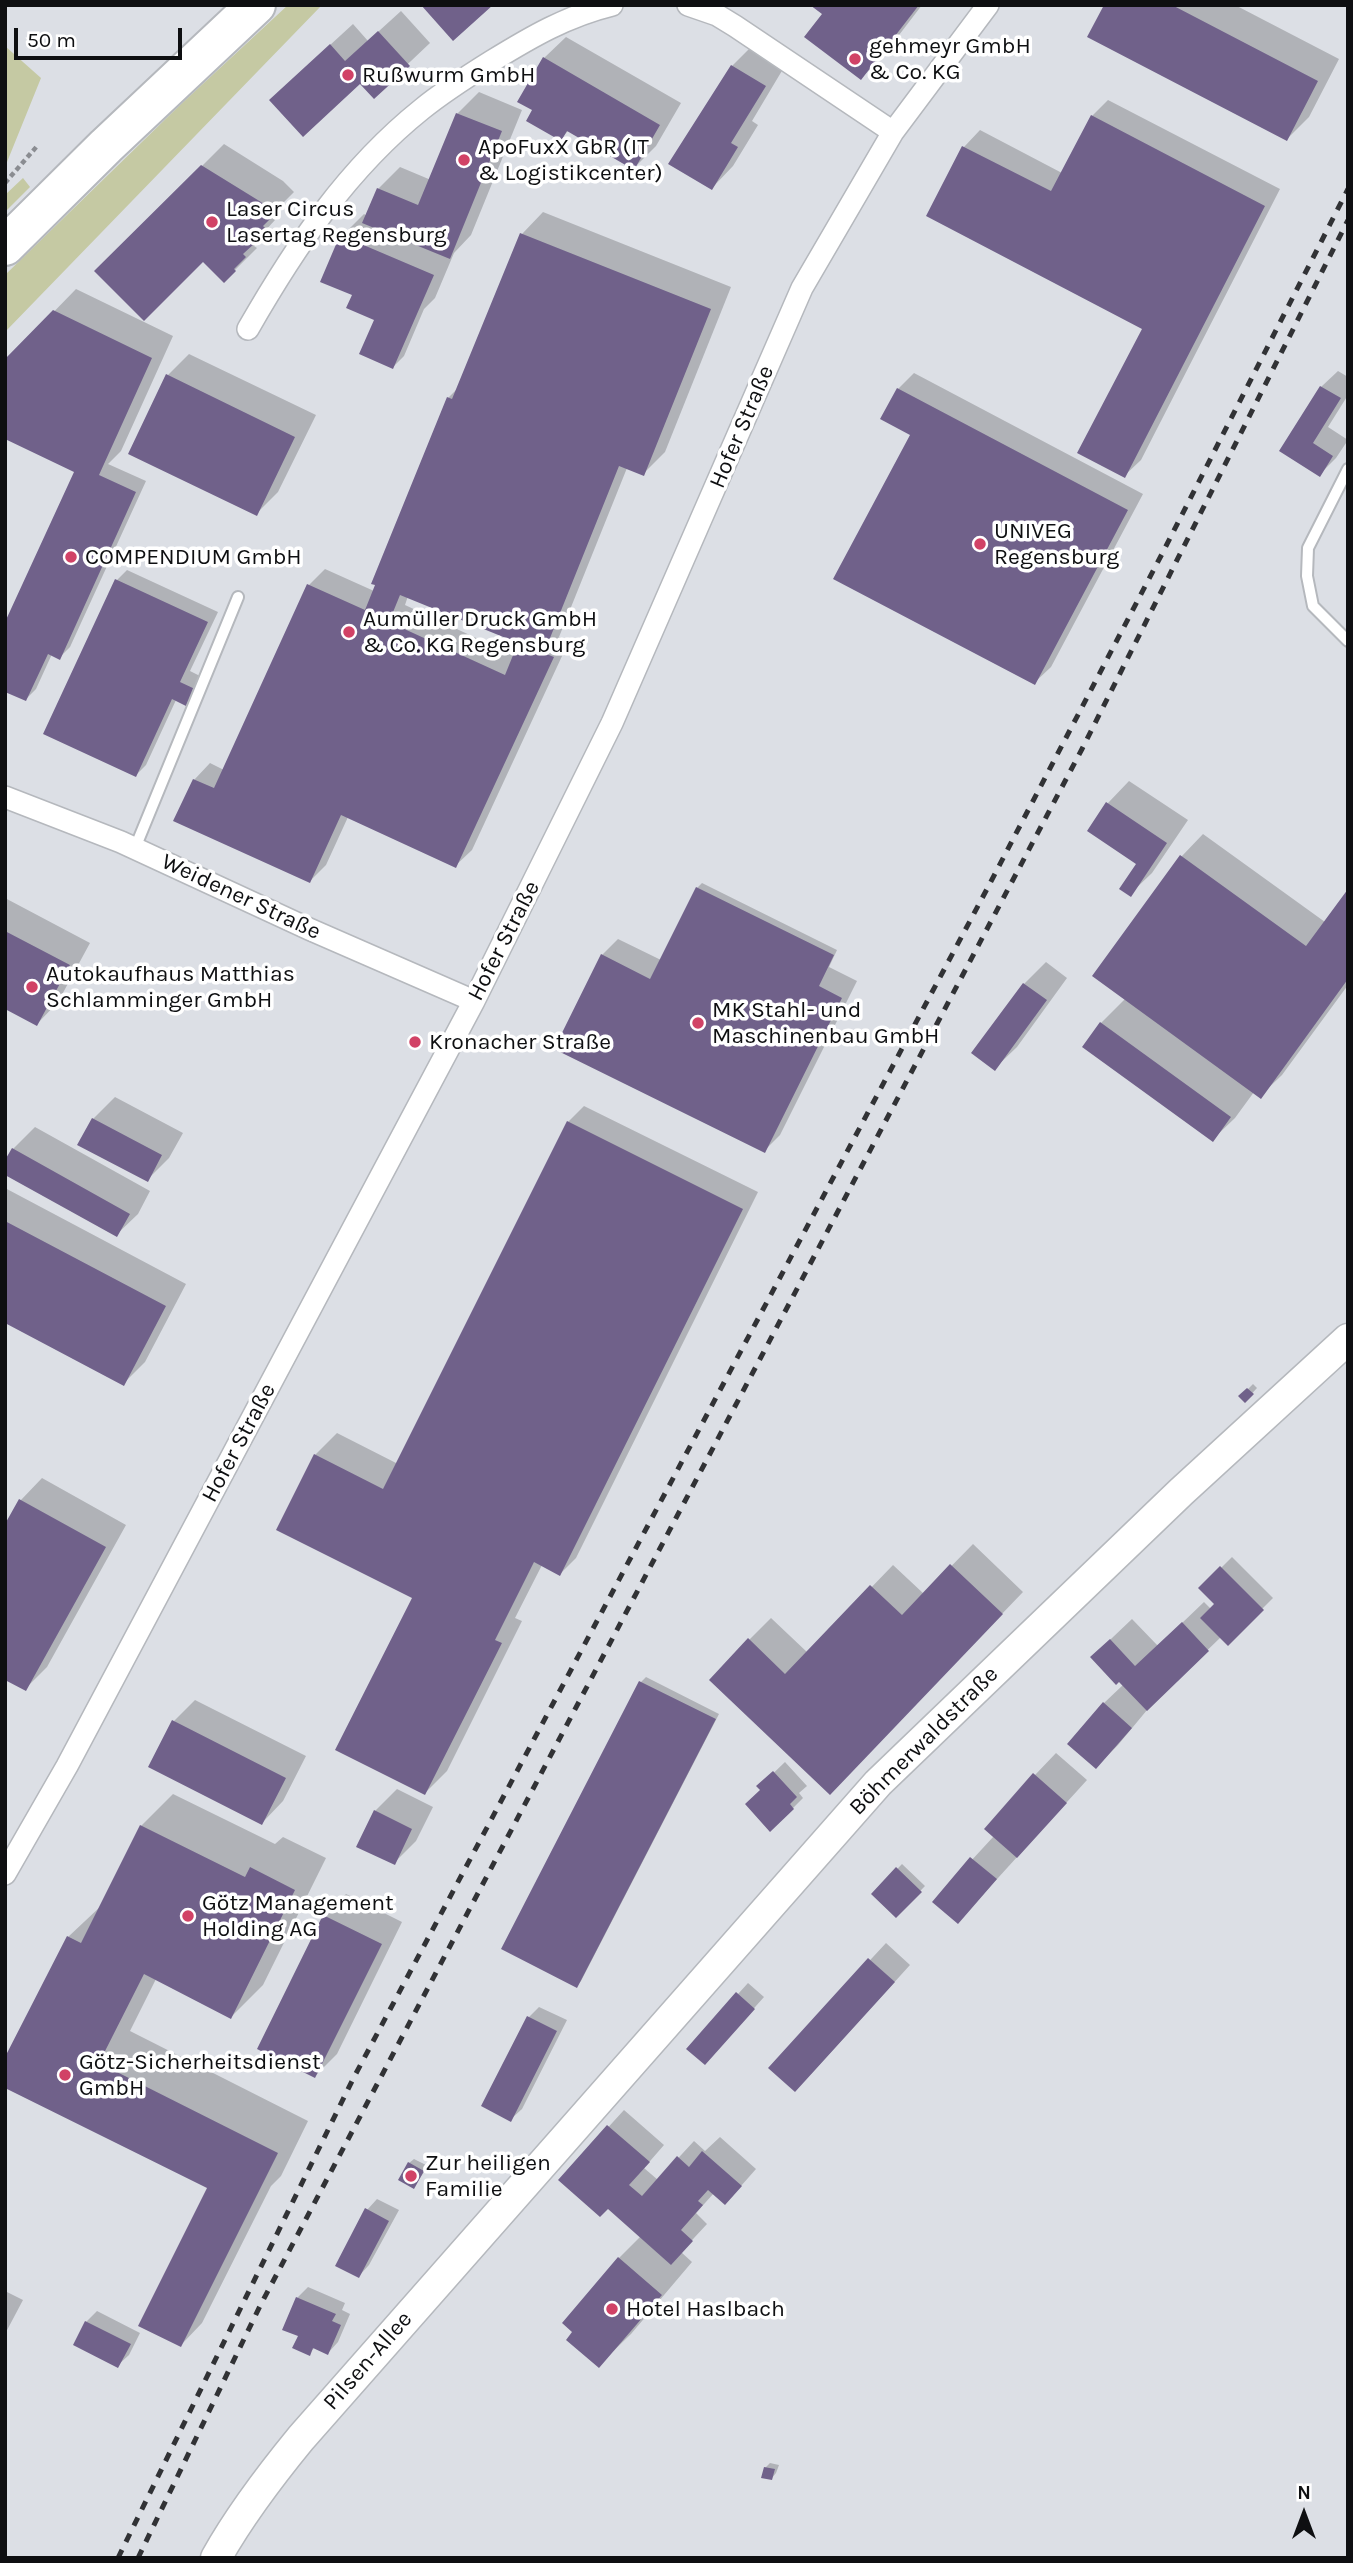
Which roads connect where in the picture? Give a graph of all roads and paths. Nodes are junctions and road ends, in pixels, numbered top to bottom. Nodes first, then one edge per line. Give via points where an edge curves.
1 (256, 5) edge
2 (612, 5) edge
3 (688, 5) edge
4 (988, 5) edge
5 (893, 132) junction
6 (38, 145) dead end
7 (5, 183) edge
8 (5, 246) edge
9 (248, 329) dead end
10 (1348, 469) edge
11 (238, 597) dead end
12 (1348, 641) edge
13 (5, 797) edge
14 (135, 848) junction
15 (474, 1001) junction
16 (1348, 1339) edge
17 (5, 1874) edge
18 (531, 2174) joint
19 (216, 2558) edge

1 - 8 highway
2 - 9 street via 582,12 535,34 421,109 321,213
3 - 5 street via 735,26
4 - 5 street, Hofer Straße
5 - 15 street, Hofer Straße via 802,288 612,723
6 - 7 path
10 - 12 lane via 1308,548 1307,576 1313,606
11 - 14 lane
13 - 14 street, Weidener Straße
14 - 15 street, Weidener Straße
15 - 17 street, Hofer Straße via 67,1766
16 - 18 street, Böhmerwaldstraße via 878,1783
18 - 19 street, Pilsen-Allee via 264,2484

